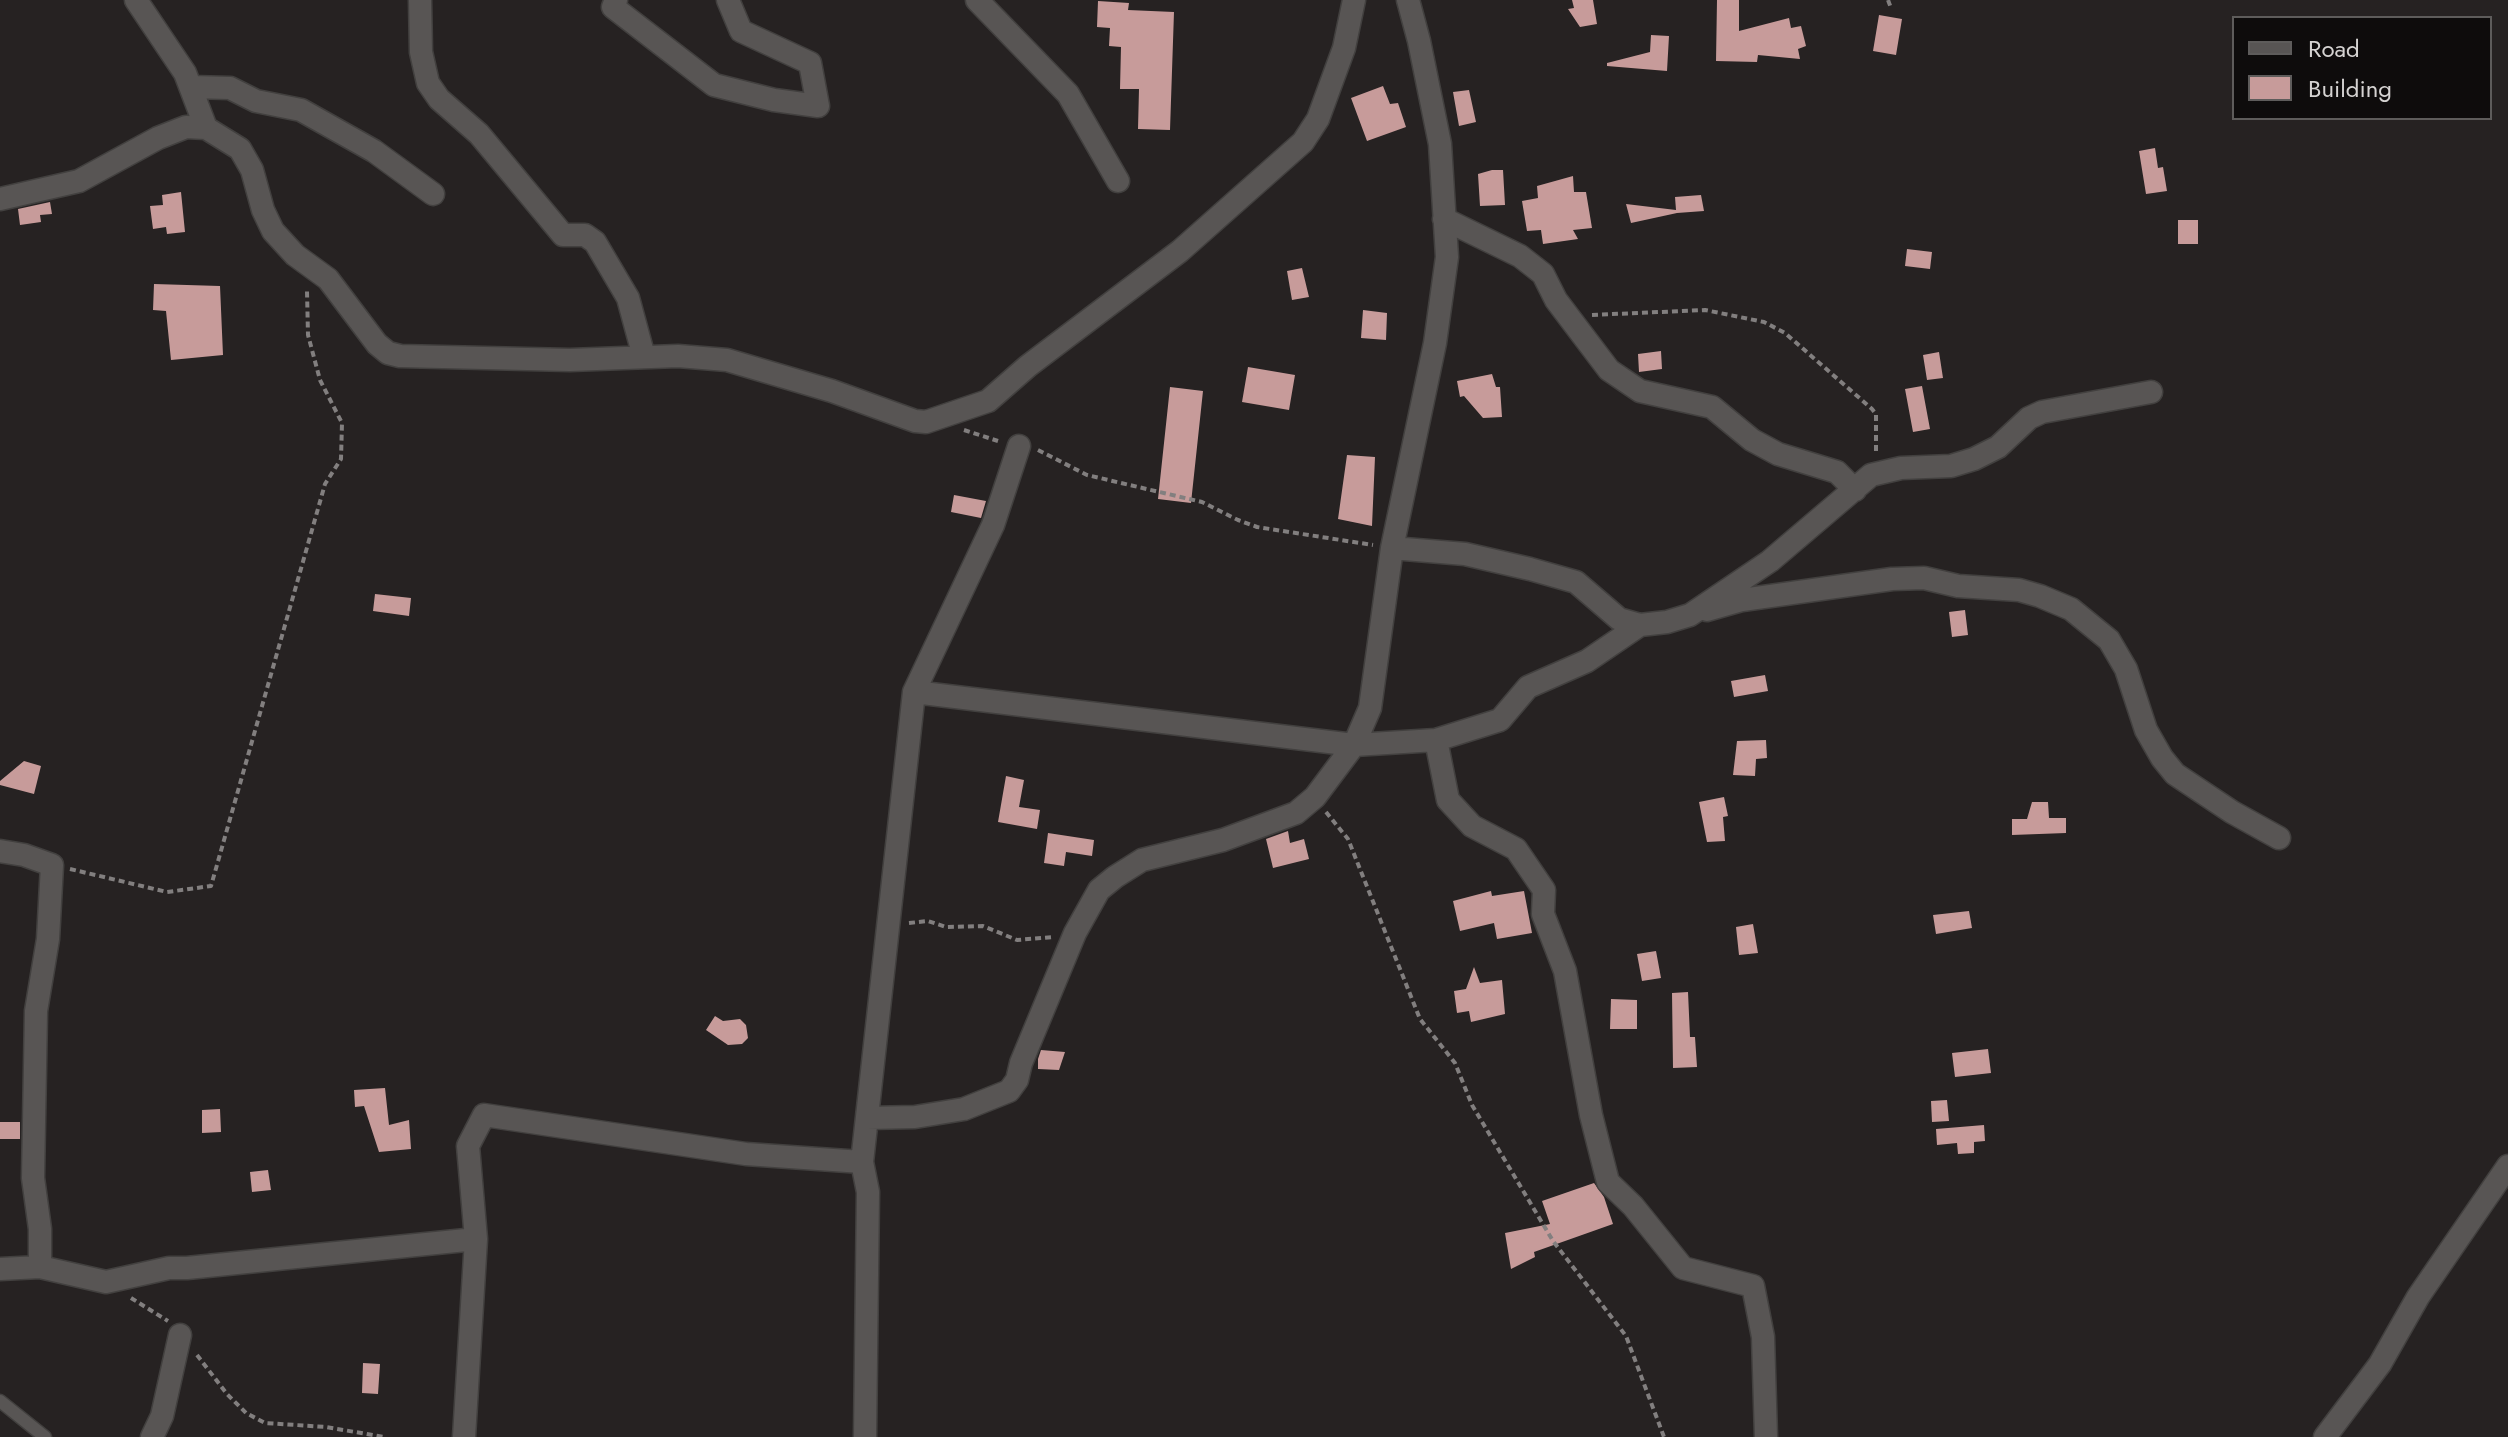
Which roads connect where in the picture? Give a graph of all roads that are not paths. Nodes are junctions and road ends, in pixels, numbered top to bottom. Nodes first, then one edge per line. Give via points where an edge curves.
1 (136, 0) edge
2 (420, 0) edge
3 (616, 0) edge
4 (728, 0) edge
5 (977, 0) edge
6 (1354, 0) edge
7 (1408, 0) edge
8 (191, 87) junction
9 (206, 128) junction
10 (1118, 181) dead end
11 (433, 194) dead end
12 (0, 199) edge
13 (1444, 219) junction
14 (644, 357) junction
15 (2151, 392) dead end
16 (1019, 446) road end
17 (1863, 482) junction
18 (1392, 548) junction
19 (1690, 615) junction
20 (1640, 625) junction
21 (914, 692) junction
22 (1436, 740) junction
23 (1354, 745) junction
24 (2279, 838) dead end
25 (0, 851) edge
26 (867, 1118) junction
27 (862, 1162) junction
28 (2508, 1166) edge
29 (476, 1239) junction
30 (40, 1267) junction
31 (0, 1269) edge
32 (180, 1335) road end
33 (0, 1401) edge
34 (45, 1437) edge
35 (152, 1437) edge
36 (464, 1437) edge
37 (865, 1437) edge
38 (1766, 1437) edge
39 (2325, 1437) edge

1 - 8 street
2 - 14 street via 428,83 479,134 560,232 595,242 628,298
3 - 4 street via 613,7 714,85 818,106 810,63 741,31
5 - 10 street via 1068,94
6 - 14 street via 1344,48 1318,119 1303,142 1180,251 988,401 936,420 915,421 727,360
7 - 13 street via 1440,144
8 - 9 street
8 - 11 street via 230,88 256,101 301,110 374,151
9 - 12 street via 186,127 158,138 79,181
9 - 14 street via 240,149 273,231 328,279 388,353 570,360
13 - 17 street via 1520,256 1543,274 1601,362 1640,391 1712,407 1778,454
13 - 18 street via 1447,257 1435,343
15 - 17 street via 2042,412 1974,459 1951,466 1901,468
16 - 21 street via 993,525
17 - 19 street via 1770,561
18 - 20 street via 1465,554 1576,582 1619,619
18 - 23 street via 1370,708
19 - 20 street
19 - 24 street via 1742,600 1892,579 1924,578 2040,596 2071,609 2109,640 2126,669 2146,730 2175,774
20 - 22 street via 1587,661 1528,687 1500,720
21 - 23 street
21 - 26 street
22 - 23 street
22 - 38 street via 1448,800 1472,826 1516,849 1544,890 1543,914 1565,971 1608,1182 1683,1268 1753,1286 1763,1337
23 - 26 street via 1315,797 1296,813 1223,840 1142,860 1099,890 1075,933 1009,1091 964,1109
25 - 30 street via 52,865 48,939 36,1011 33,1178
26 - 27 street
27 - 29 street via 746,1154 484,1115 468,1146
27 - 37 street via 868,1192
28 - 39 street via 2418,1297 2380,1364
29 - 30 street via 169,1268 106,1282
29 - 36 street
30 - 31 street
32 - 35 street via 162,1416
33 - 34 lane

